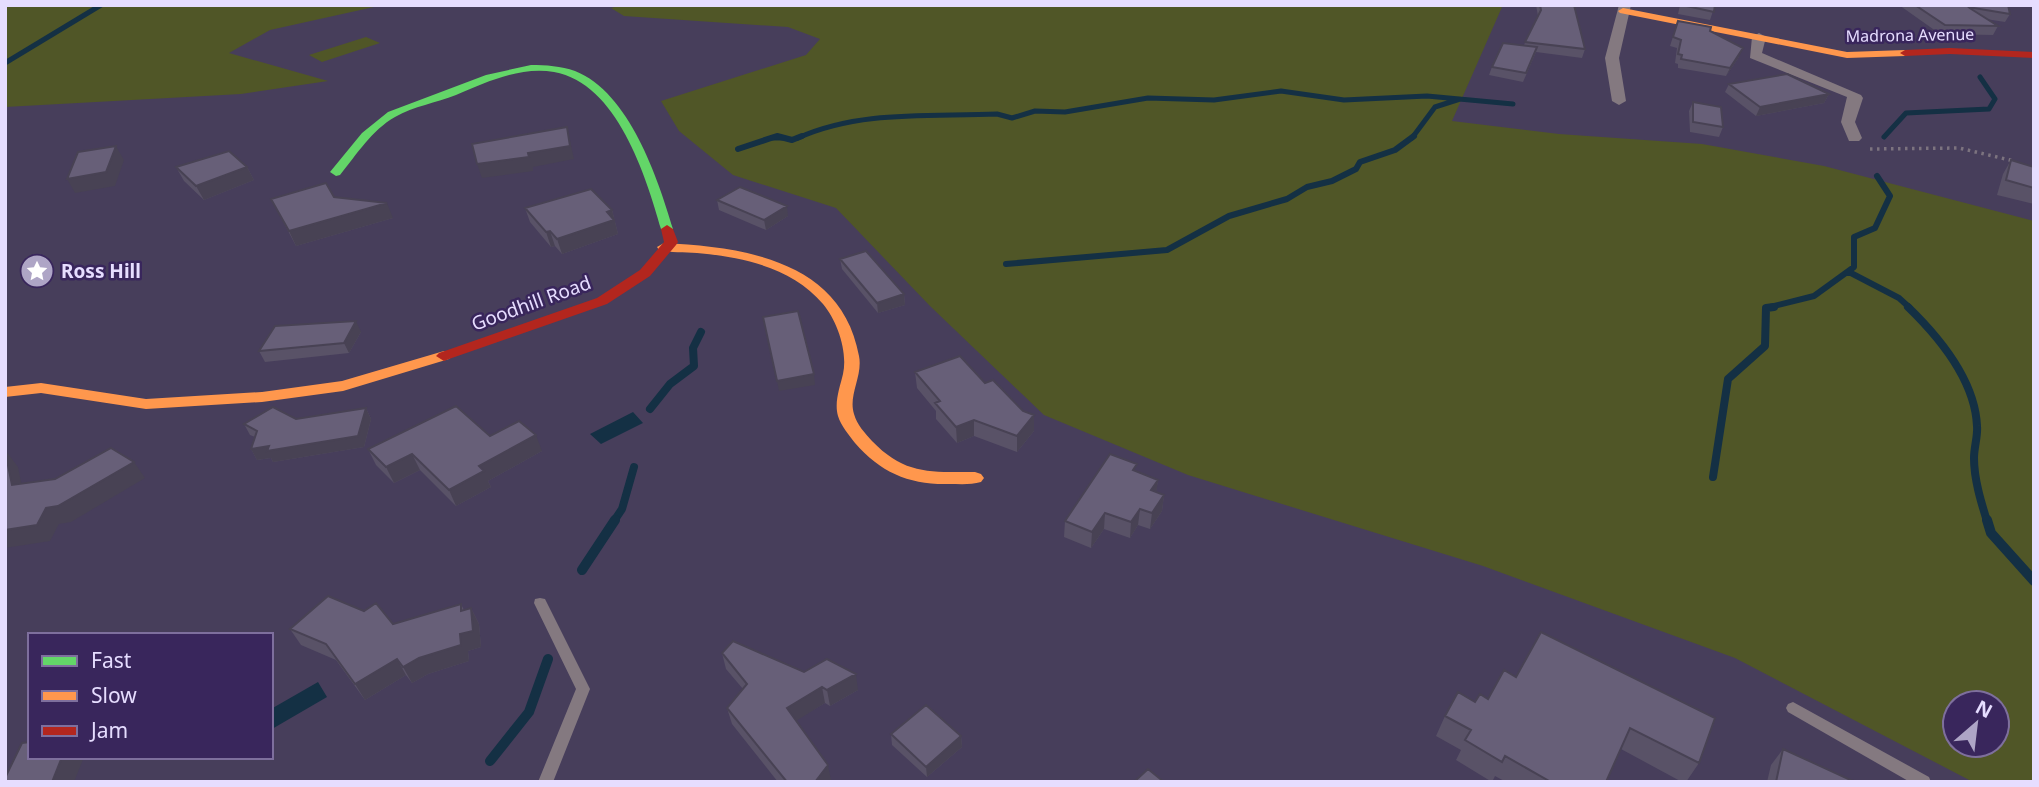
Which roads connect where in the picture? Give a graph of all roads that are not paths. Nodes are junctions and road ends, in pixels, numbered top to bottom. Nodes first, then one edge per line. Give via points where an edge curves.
1 (1624, 8) edge
2 (1759, 37) junction
3 (2034, 55) edge
4 (1619, 101) dead end
5 (1854, 138) dead end
6 (336, 172) dead end
7 (664, 247) junction
8 (5, 392) edge
9 (975, 478) dead end
10 (540, 603) dead end
11 (1793, 708) dead end
12 (545, 782) edge
13 (1924, 782) edge

1 - 2 street, Madrona Avenue
1 - 4 street via 1612,58
2 - 3 street, Madrona Avenue via 1847,55 1963,51
2 - 5 street via 1755,55 1856,98 1848,122
6 - 7 street via 383,118 467,84 520,71 559,72 587,81 605,96 623,124 664,212 671,242
7 - 8 street, Goodhill Road via 645,273 602,302 343,386 262,397 146,404 41,387
7 - 9 street via 740,252 774,263 818,287 834,307 853,359 845,412 855,433 889,468 932,477
10 - 12 lane via 583,689
11 - 13 lane

